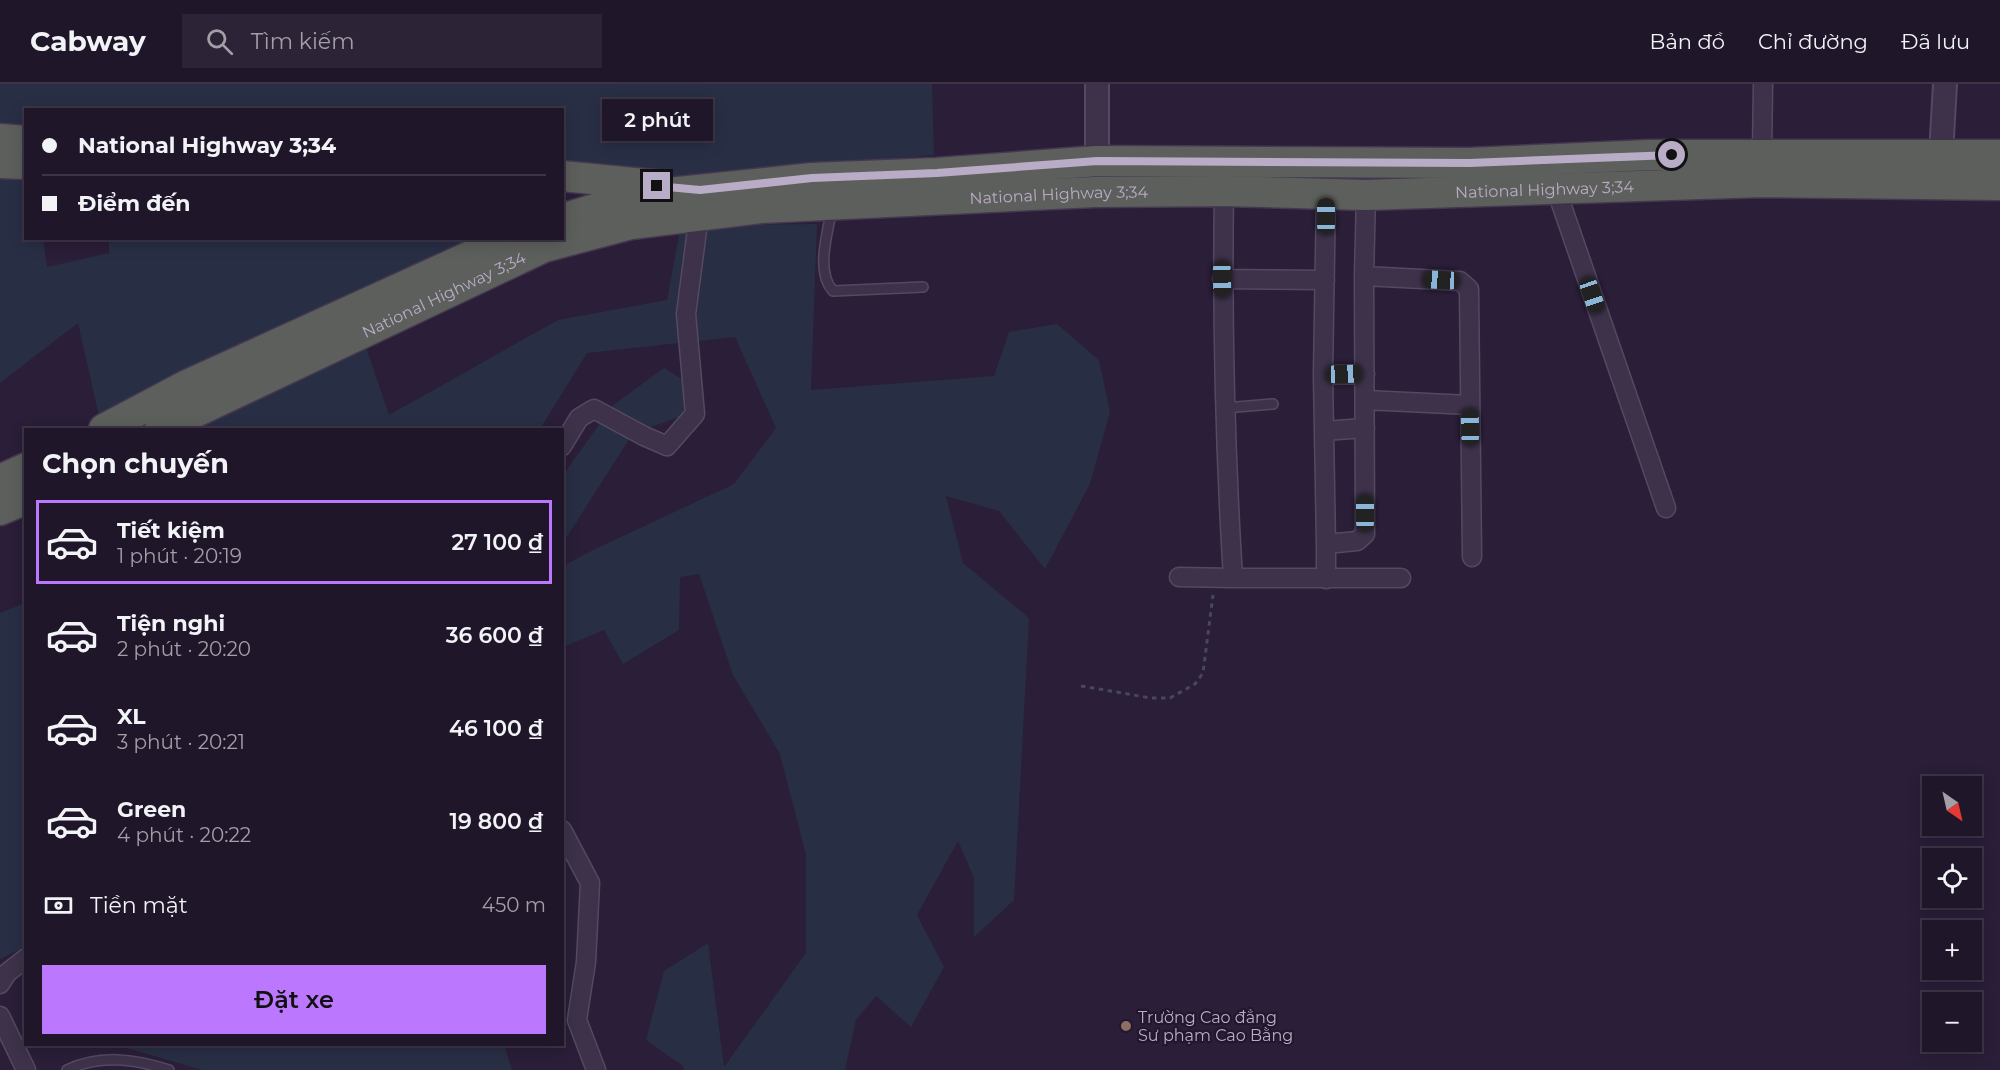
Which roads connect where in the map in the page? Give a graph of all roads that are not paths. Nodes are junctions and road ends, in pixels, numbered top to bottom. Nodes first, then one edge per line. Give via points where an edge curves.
1 (1097, 84) edge
2 (1763, 84) edge
3 (1945, 84) edge
4 (0, 140) edge
5 (24, 141) edge
6 (1941, 154) junction
7 (1761, 155) junction
8 (2000, 155) edge
9 (1554, 159) junction
10 (1097, 161) junction
11 (0, 163) edge
12 (24, 164) edge
13 (564, 176) edge
14 (1911, 184) junction
15 (2000, 185) edge
16 (1556, 189) junction
17 (1224, 191) junction
18 (1095, 192) junction
19 (1326, 194) junction
20 (1366, 195) junction
21 (564, 200) edge
22 (699, 202) junction
23 (610, 204) junction
24 (832, 205) junction
25 (564, 218) edge
26 (500, 241) edge
27 (1364, 276) junction
28 (1222, 279) junction
29 (1325, 280) junction
30 (923, 287) dead end
31 (1365, 374) junction
32 (1323, 375) junction
33 (1365, 400) junction
34 (1274, 404) dead end
35 (1470, 405) junction
36 (1225, 408) junction
37 (106, 428) edge
38 (162, 428) edge
39 (1365, 428) junction
40 (1324, 431) junction
41 (564, 443) edge
42 (24, 469) edge
43 (0, 480) edge
44 (24, 500) edge
45 (1666, 508) dead end
46 (0, 510) edge
47 (1326, 544) junction
48 (1472, 557) dead end
49 (1179, 577) dead end
50 (1224, 578) junction
51 (1401, 578) dead end
52 (1326, 579) junction
53 (564, 834) edge
54 (24, 960) edge
55 (0, 984) edge
56 (0, 1016) edge
57 (26, 1070) edge
58 (67, 1070) edge
59 (169, 1070) edge
60 (596, 1070) edge

1 - 10 street
2 - 7 street
3 - 6 street
4 - 5 highway
6 - 7 highway, National Highway 3;34
6 - 8 highway, National Highway 3;34
6 - 14 highway
7 - 9 highway, National Highway 3;34
9 - 10 highway, National Highway 3;34 via 1469,163
9 - 16 highway
10 - 18 highway
10 - 22 highway, National Highway 3;34 via 812,178
11 - 12 highway
13 - 22 highway
14 - 15 highway, National Highway 3;34
14 - 16 highway, National Highway 3;34 via 1762,182
16 - 20 highway, National Highway 3;34
16 - 45 street
17 - 18 highway, National Highway 3;34
17 - 19 highway, National Highway 3;34
17 - 28 street
18 - 24 highway, National Highway 3;34
19 - 20 highway, National Highway 3;34
19 - 29 street
20 - 27 street
21 - 23 highway
22 - 23 highway
22 - 24 highway, National Highway 3;34 via 761,208
22 - 38 highway, National Highway 3;34 via 544,248
22 - 41 street via 686,314 695,414 667,446 594,409 579,418
23 - 25 highway
24 - 30 lane via 824,259 827,285 833,291
26 - 37 highway, National Highway 3;34 via 185,386
27 - 31 street
27 - 35 street via 1460,281 1467,285
28 - 29 street
28 - 36 street
29 - 32 street
31 - 32 street
31 - 33 street
32 - 40 street
33 - 35 street
33 - 39 street
34 - 36 lane
35 - 48 street
36 - 50 street
39 - 40 street
39 - 47 street via 1365,534 1357,541
40 - 47 street
42 - 43 highway
44 - 46 highway
47 - 52 street
49 - 50 street
50 - 52 street
51 - 52 street
53 - 60 street via 590,884 586,962 576,1020
54 - 55 street
56 - 57 street
58 - 59 lane via 108,1059 146,1062

